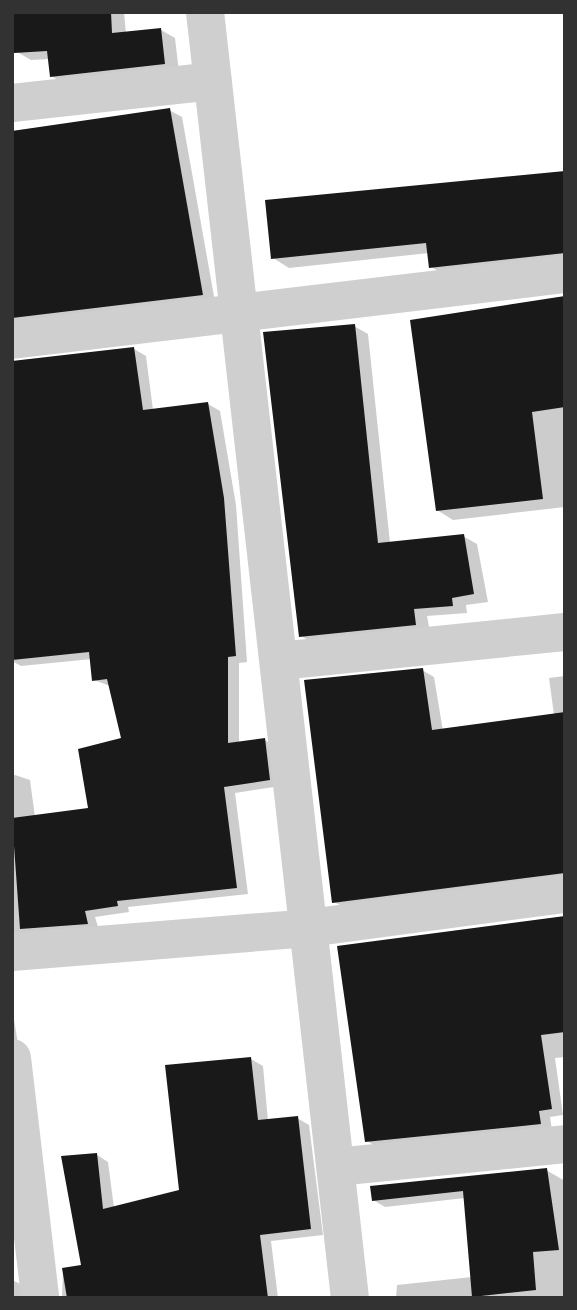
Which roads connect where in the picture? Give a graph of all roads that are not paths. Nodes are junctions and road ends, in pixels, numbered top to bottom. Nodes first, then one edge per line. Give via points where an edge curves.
1 (205, 12) edge
2 (213, 81) junction
3 (12, 103) edge
4 (565, 274) edge
5 (240, 316) junction
6 (12, 340) edge
7 (565, 632) edge
8 (279, 661) junction
9 (565, 894) edge
10 (309, 928) junction
11 (12, 952) edge
12 (12, 1058) edge
13 (565, 1144) edge
14 (336, 1167) junction
15 (40, 1298) edge
16 (350, 1298) edge

1 - 2 street
2 - 3 street
2 - 5 street
4 - 5 street
5 - 6 street
5 - 8 street
7 - 8 street
8 - 10 street
9 - 10 street
10 - 11 street
10 - 14 street
12 - 15 street
13 - 14 street
14 - 16 street

